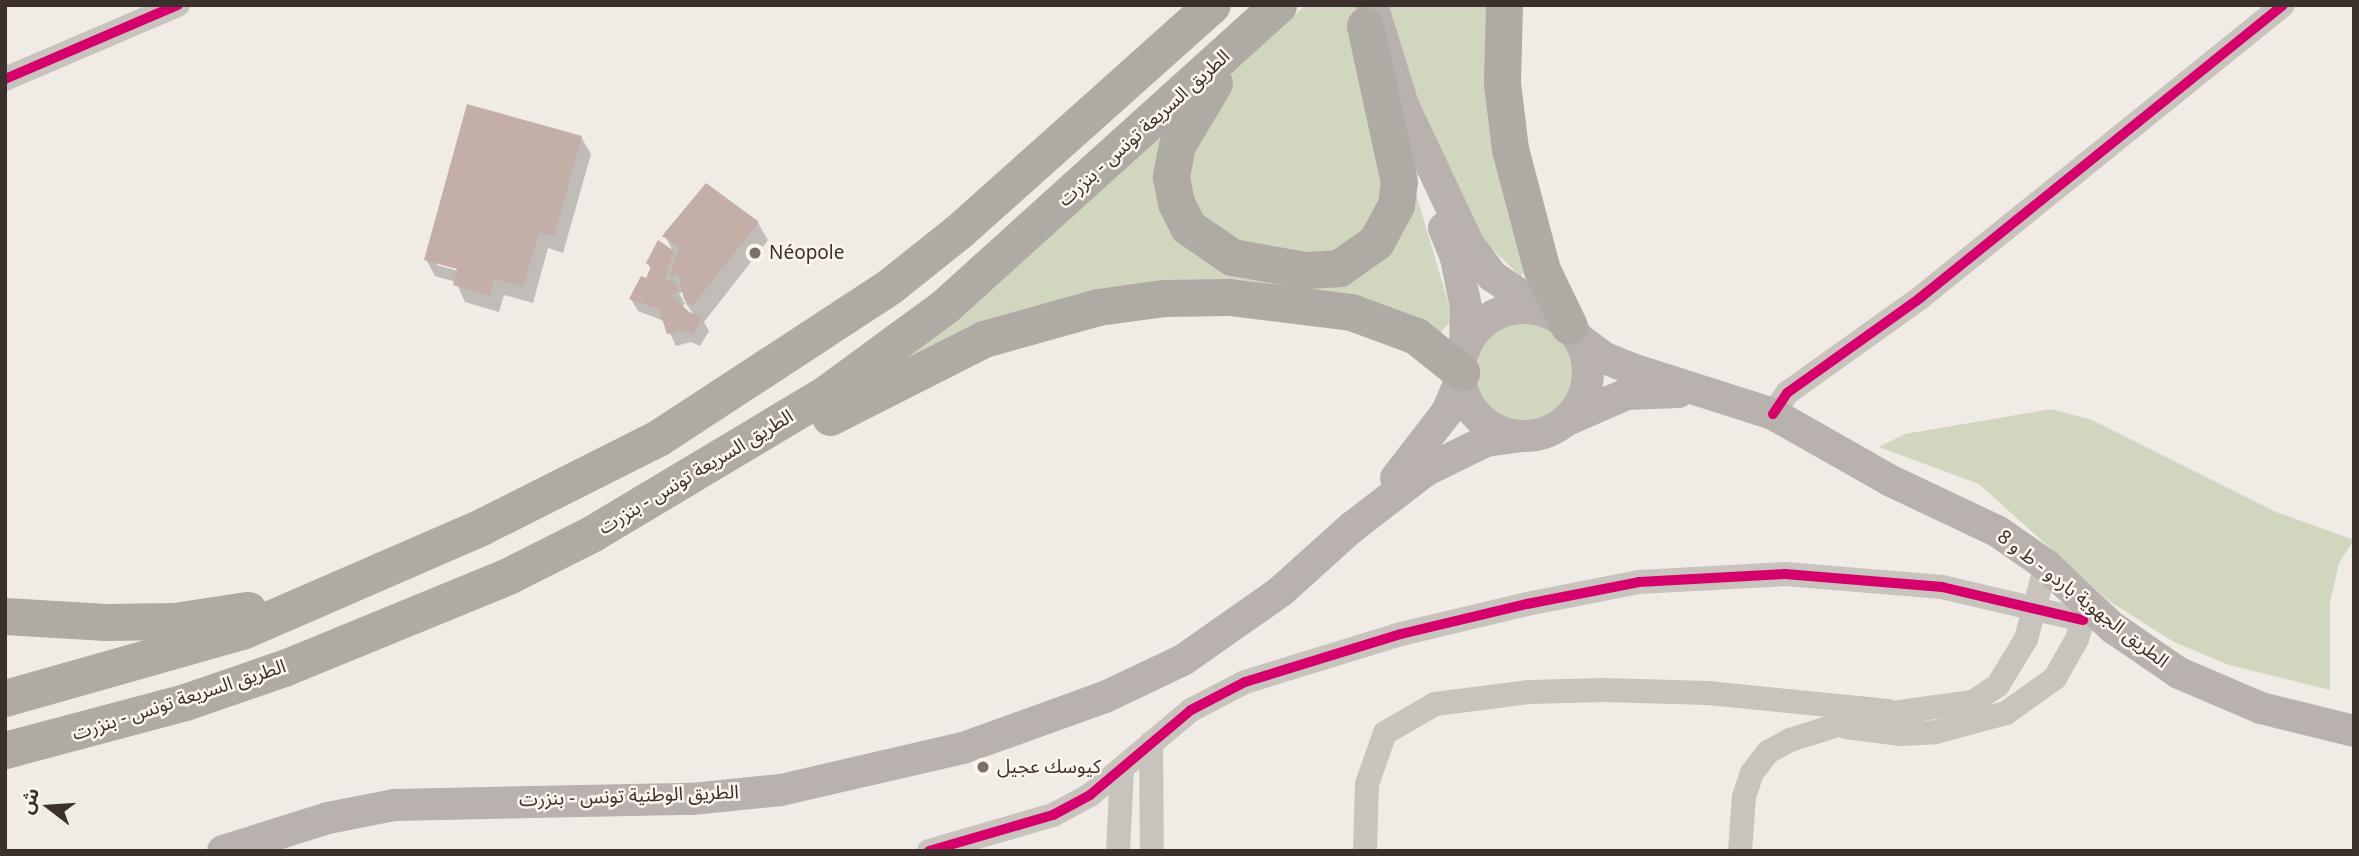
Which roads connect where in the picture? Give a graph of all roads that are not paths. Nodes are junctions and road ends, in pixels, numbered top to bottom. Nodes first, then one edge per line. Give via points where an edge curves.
1 (178, 5) edge
2 (1212, 5) edge
3 (1278, 5) edge
4 (1504, 5) edge
5 (2283, 5) edge
6 (1365, 12) edge
7 (1248, 34) junction
8 (5, 79) edge
9 (1565, 325) junction
10 (1462, 366) junction
11 (1707, 394) junction
12 (1773, 414) junction
13 (1564, 422) junction
14 (1521, 436) junction
15 (1351, 528) junction
16 (593, 533) junction
17 (2046, 565) junction
18 (315, 598) junction
19 (2038, 606) junction
20 (2085, 612) junction
21 (5, 616) edge
22 (5, 698) edge
23 (1888, 711) junction
24 (1839, 726) junction
25 (2354, 731) edge
26 (1151, 743) junction
27 (5, 750) edge
28 (1122, 769) junction
29 (223, 851) edge
30 (929, 851) edge
31 (1118, 851) edge
32 (1152, 851) edge
33 (1365, 851) edge
34 (1740, 851) edge

1 - 8 street
2 - 18 highway via 959,231 815,340 658,438 579,481
3 - 7 highway, الطريق السريعة تونس - بنزرت
4 - 9 highway via 1502,83 1510,149 1542,270
5 - 12 street via 1920,298 1787,393
6 - 7 highway via 1395,153 1396,205 1376,242 1339,268 1305,270 1232,257 1188,227 1176,204 1171,177 1177,145 1190,116
6 - 9 main road via 1469,245 1492,276
6 - 10 main road, الطريق الوطنية تونس - بنزرت via 1392,110 1456,258 1466,307
7 - 16 highway, الطريق السريعة تونس - بنزرت via 945,306 824,395
9 - 10 main road, الطريق الوطنية تونس - بنزرت via 1508,310 1475,331
9 - 11 main road, الطريق الجهوية باردو - ط و 8 via 1605,358
9 - 13 main road via 1588,373 1577,408
10 - 14 main road, الطريق الوطنية تونس - بنزرت via 1465,396 1481,418 1503,432
10 - 15 main road, الطريق الوطنية تونس - بنزرت via 1447,412 1423,449
10 - 16 highway via 1396,326 1293,302 1177,298 1098,307 984,339 934,360 745,462
11 - 12 main road, الطريق الجهوية باردو - ط و 8
11 - 13 main road, الطريق الجهوية باردو - ط و 8 via 1659,390 1627,394
12 - 17 main road, الطريق الجهوية باردو - ط و 8 via 1881,476 1997,531
13 - 14 main road, الطريق الوطنية تونس - بنزرت via 1537,435
14 - 15 main road, الطريق الوطنية تونس - بنزرت via 1486,441 1456,452
15 - 29 main road, الطريق الوطنية تونس - بنزرت via 1280,592 1183,660 1105,697 963,748 781,790 717,796 394,805 328,818
16 - 27 highway, الطريق السريعة تونس - بنزرت via 496,582 284,668 185,702
17 - 19 street
17 - 20 main road, الطريق الجهوية باردو - ط و 8
18 - 21 highway via 174,621
18 - 22 highway via 242,631
19 - 20 street
19 - 23 street via 2014,664 1998,685 1973,702
19 - 26 street via 1942,587 1785,573 1639,582 1527,604 1307,660 1245,682 1191,710
20 - 24 street via 2055,678 2006,713 1936,732 1901,734
20 - 25 main road, الطريق الجهوية باردو - ط و 8 via 2179,673 2261,708
23 - 24 street
23 - 33 street via 1732,695 1603,690 1529,692 1435,704 1407,716 1385,733 1367,784
24 - 34 street via 1790,740 1768,752 1752,774 1744,797
26 - 28 street
26 - 32 street
28 - 30 street via 1090,795 1053,815
28 - 31 street

